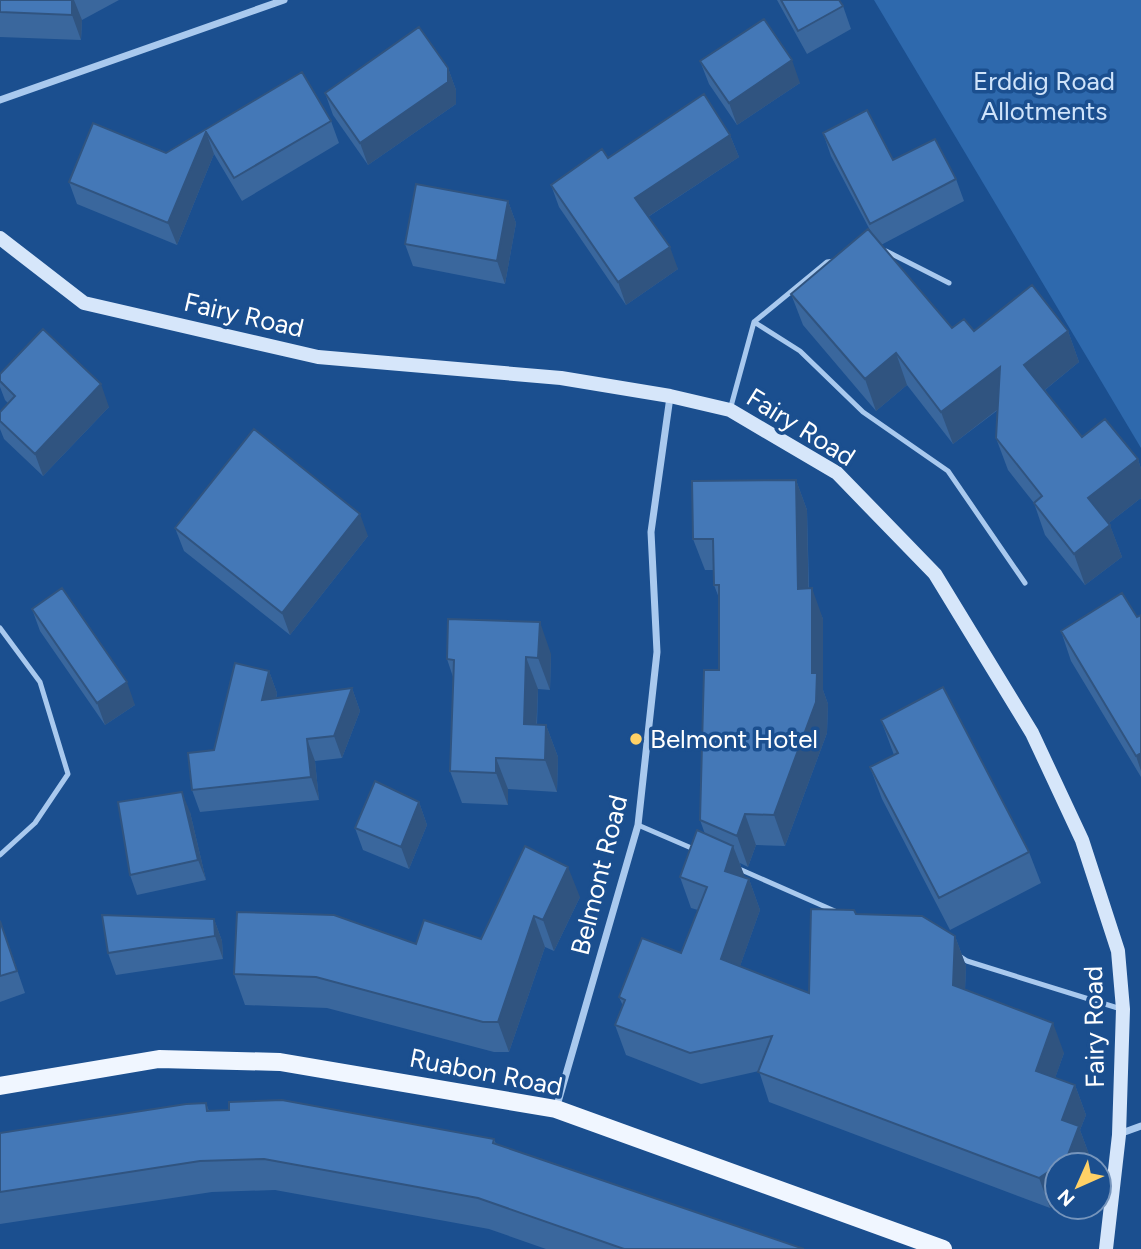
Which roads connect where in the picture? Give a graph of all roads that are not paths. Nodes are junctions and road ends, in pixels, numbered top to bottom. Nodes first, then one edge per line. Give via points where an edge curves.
1 (284, 0) edge
2 (0, 100) edge
3 (0, 238) edge
4 (874, 253) edge
5 (838, 260) edge
6 (949, 283) dead end
7 (754, 322) junction
8 (670, 396) junction
9 (730, 410) junction
10 (1025, 583) dead end
11 (0, 628) edge
12 (638, 825) junction
13 (700, 852) edge
14 (0, 855) edge
15 (725, 863) edge
16 (849, 915) edge
17 (956, 954) edge
18 (1123, 1009) junction
19 (0, 1086) edge
20 (556, 1109) junction
21 (1141, 1125) edge
22 (1119, 1135) junction
23 (943, 1249) edge
24 (1106, 1249) edge

1 - 2 street
3 - 8 main road, Fairy Road via 84,303 318,357 561,379
4 - 6 lane via 886,251
5 - 7 lane via 827,262
7 - 9 lane
7 - 10 lane via 800,351 863,412 948,471
8 - 9 main road, Fairy Road
8 - 12 street, Belmont Road via 651,533 657,652
9 - 18 main road, Fairy Road via 837,473 935,574 1032,733 1082,841 1118,951
11 - 14 lane via 40,682 68,774 35,823
12 - 13 lane
12 - 20 street, Belmont Road
15 - 16 lane
17 - 18 lane
18 - 22 main road, Fairy Road
19 - 20 main road, Ruabon Road via 159,1059 280,1062
20 - 23 main road, Ruabon Road
21 - 22 street
22 - 24 main road, Fairy Road

